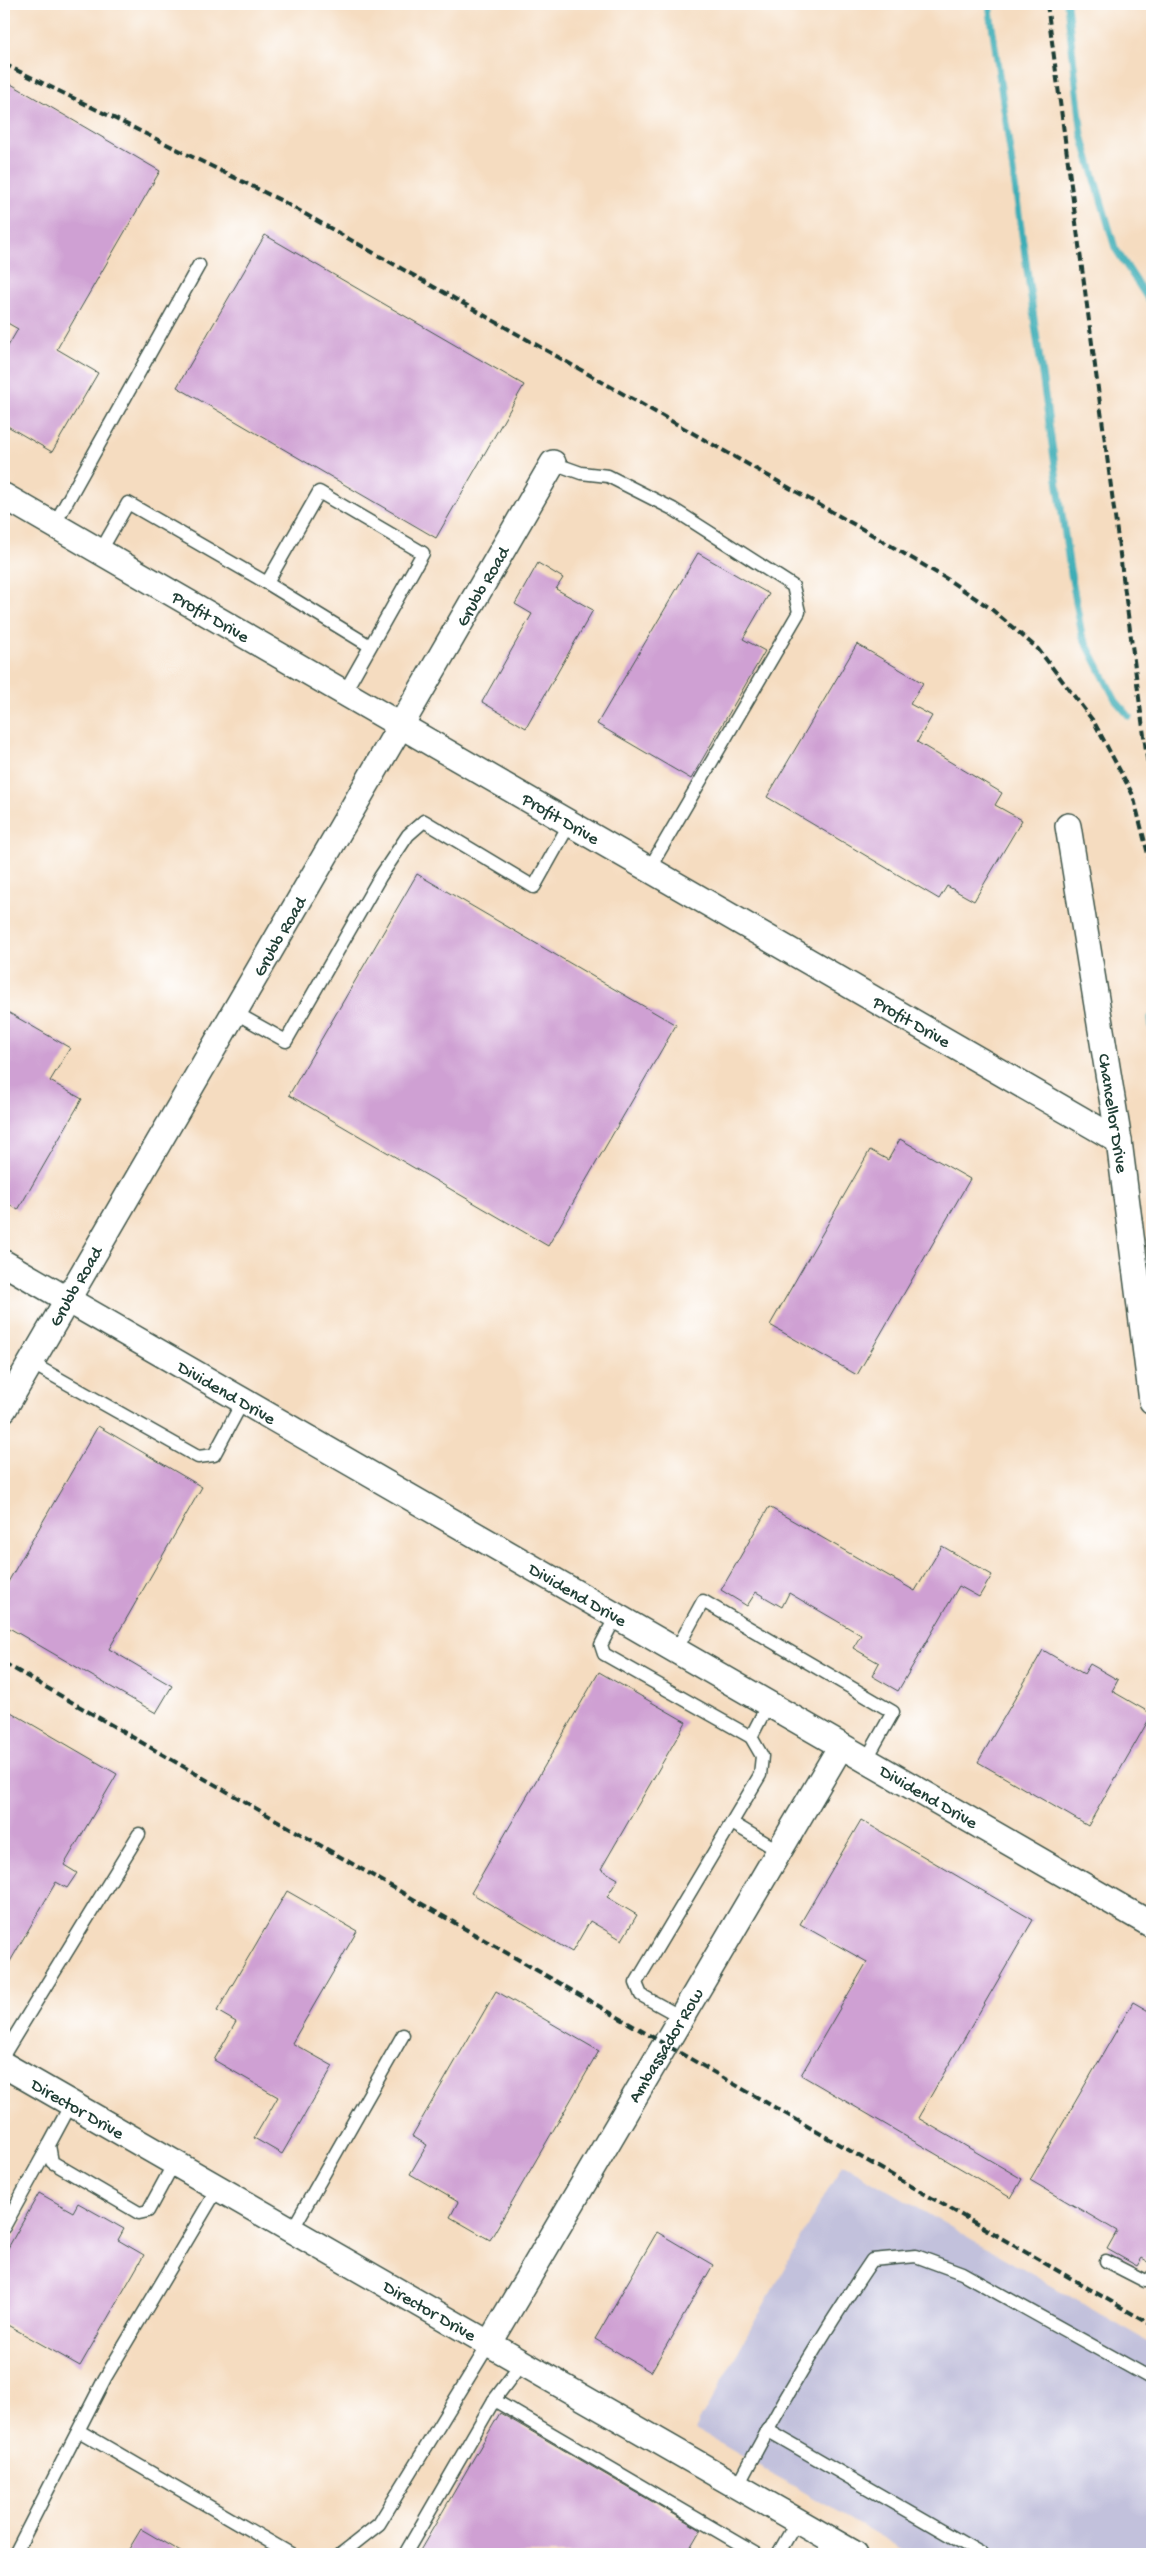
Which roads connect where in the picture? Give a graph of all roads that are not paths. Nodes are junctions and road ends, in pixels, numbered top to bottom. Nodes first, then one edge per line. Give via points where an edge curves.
1 (199, 265) dead end
2 (553, 463) joint
3 (4, 496) edge
4 (54, 525) junction
5 (100, 552) junction
6 (267, 583) junction
7 (370, 646) junction
8 (344, 693) junction
9 (401, 726) junction
10 (570, 823) junction
11 (1068, 826) dead end
12 (649, 869) junction
13 (234, 1012) junction
14 (1119, 1141) junction
15 (4, 1263) edge
16 (67, 1300) junction
17 (31, 1362) junction
18 (243, 1401) junction
19 (1152, 1401) edge
20 (4, 1409) edge
21 (616, 1616) junction
22 (676, 1650) junction
23 (768, 1704) junction
24 (751, 1737) junction
25 (841, 1746) junction
26 (866, 1760) junction
27 (732, 1823) junction
28 (139, 1834) dead end
29 (779, 1850) junction
30 (1152, 1925) edge
31 (681, 2017) junction
32 (403, 2035) dead end
33 (4, 2054) edge
34 (4, 2065) edge
35 (71, 2104) junction
36 (49, 2145) junction
37 (174, 2163) junction
38 (218, 2188) junction
39 (4, 2227) edge
40 (292, 2230) junction
41 (1106, 2261) dead end
42 (1150, 2281) edge
43 (489, 2344) junction
44 (522, 2363) junction
45 (1152, 2379) edge
46 (494, 2400) junction
47 (767, 2430) junction
48 (78, 2432) junction
49 (737, 2487) junction
50 (797, 2521) junction
51 (15, 2554) edge
52 (291, 2554) edge
53 (341, 2554) edge
54 (405, 2554) edge
55 (757, 2554) edge
56 (778, 2554) edge
57 (855, 2554) edge
58 (982, 2554) edge

1 - 4 lane
2 - 9 street, Grubb Road
2 - 12 lane via 581,473 608,476 673,508 793,586 799,612
3 - 4 street, Profit Drive
4 - 5 street, Profit Drive
5 - 6 lane via 128,503
5 - 8 street, Profit Drive
6 - 7 lane
6 - 7 lane via 319,492 423,553
7 - 8 lane
8 - 9 street, Profit Drive
9 - 10 street, Profit Drive
9 - 13 street, Grubb Road
10 - 12 street, Profit Drive
10 - 13 lane via 534,887 424,822 408,835 380,877 286,1041
11 - 14 street, Chancellor Drive
12 - 14 street, Profit Drive
13 - 16 street, Grubb Road
14 - 19 street, Chancellor Drive
15 - 16 street, Dividend Drive
16 - 17 street, Grubb Road
16 - 18 street, Dividend Drive
17 - 18 lane via 198,1457 214,1455
17 - 20 street, Grubb Road
18 - 21 street, Dividend Drive
21 - 22 street, Dividend Drive
21 - 24 lane via 601,1645 604,1654
22 - 23 street, Dividend Drive
22 - 26 lane via 703,1601 893,1712
23 - 24 lane
23 - 25 street, Dividend Drive
24 - 27 lane via 762,1756 760,1775
25 - 26 street, Dividend Drive
25 - 29 street, Ambassador Row
26 - 30 street, Dividend Drive
27 - 29 lane
27 - 31 lane via 636,1984 641,1995
28 - 33 lane
29 - 31 street, Ambassador Row
31 - 43 street, Ambassador Row
32 - 40 lane
34 - 35 street, Director Drive
35 - 36 lane
35 - 37 street, Director Drive
36 - 37 lane via 52,2162 139,2212 148,2210
36 - 39 lane
37 - 38 street, Director Drive
38 - 40 street, Director Drive
38 - 48 lane via 106,2378
40 - 43 street, Director Drive
41 - 42 lane
43 - 44 street, Director Drive
43 - 53 lane via 379,2524
44 - 46 lane
44 - 49 street, Director Drive
45 - 47 lane via 962,2273 916,2256 872,2260
46 - 54 lane
46 - 55 lane
47 - 49 lane
47 - 58 lane
48 - 51 lane
48 - 52 lane
49 - 50 street, Director Drive
50 - 56 lane
50 - 57 street, Director Drive

